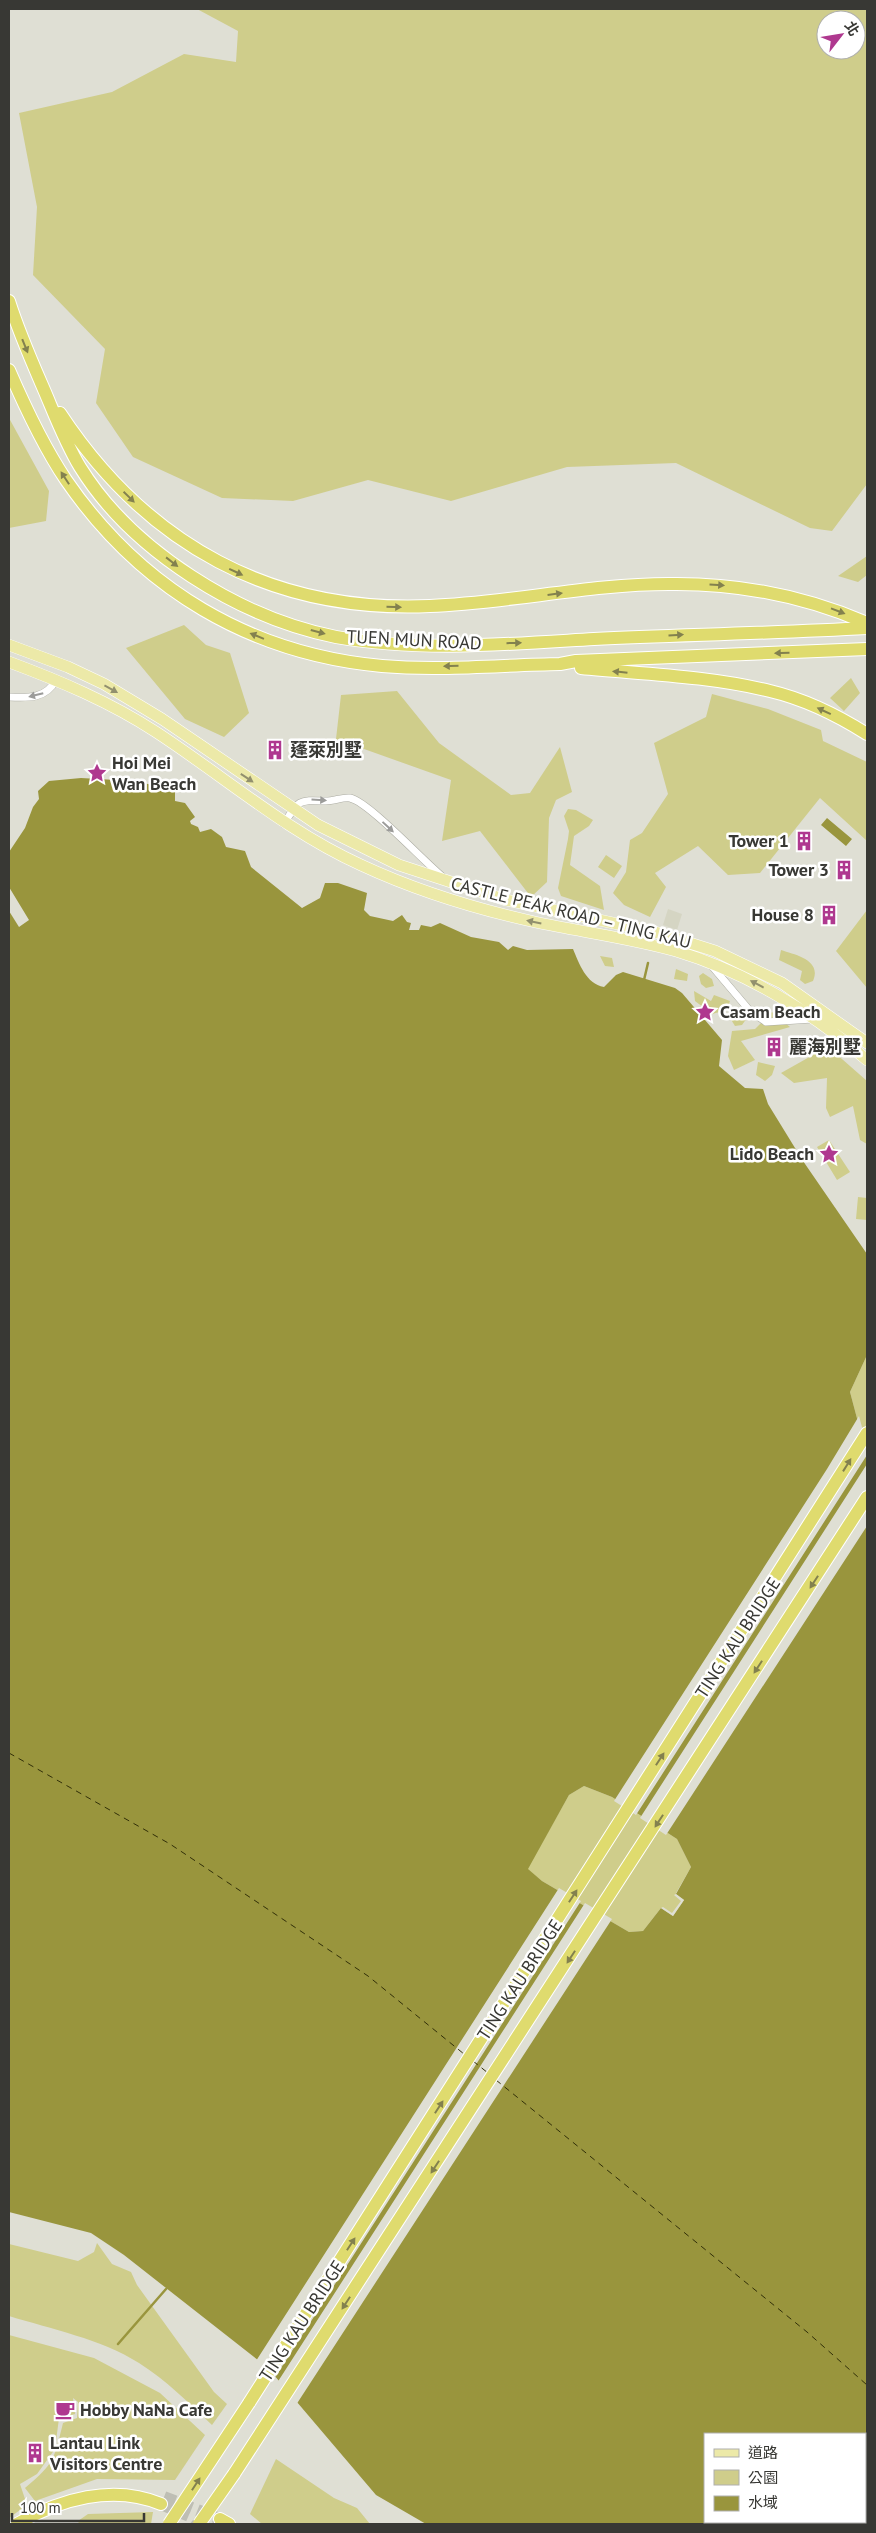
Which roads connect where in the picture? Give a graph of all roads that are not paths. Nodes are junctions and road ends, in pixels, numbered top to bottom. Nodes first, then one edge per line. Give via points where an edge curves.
1 (9, 301) edge
2 (9, 370) edge
3 (44, 391) junction
4 (867, 623) edge
5 (867, 628) edge
6 (9, 645) edge
7 (867, 649) edge
8 (9, 662) edge
9 (58, 663) junction
10 (560, 664) junction
11 (56, 680) junction
12 (9, 698) edge
13 (867, 734) edge
14 (293, 809) junction
15 (284, 824) junction
16 (452, 884) junction
17 (709, 962) junction
18 (813, 1019) junction
19 (867, 1043) edge
20 (867, 1060) edge
21 (867, 1433) edge
22 (867, 1497) edge
23 (162, 2501) tunnel mouth
24 (17, 2524) edge
25 (169, 2524) edge
26 (199, 2524) edge

1 -> 3 highway, TUEN MUN ROAD
10 -> 2 highway, TUEN MUN ROAD via 382,666 318,656 286,647 215,617 151,575 94,518 55,462
3 -> 4 highway via 95,461 160,525 227,568 290,592 346,604 413,607 472,604 628,586 691,584 754,589 808,601
3 -> 5 highway, TUEN MUN ROAD via 82,470 135,531 189,575 224,597 272,618 318,632 362,640 436,645
6 - 9 main road, CASTLE PEAK ROAD – TING KAU
7 -> 10 highway, TUEN MUN ROAD
8 - 11 main road, CASTLE PEAK ROAD – TING KAU
9 - 11 main road
9 -> 14 main road, CASTLE PEAK ROAD – TING KAU via 135,702
13 -> 10 highway via 819,708 770,691
11 -> 12 street via 48,691 32,698
11 - 15 main road, CASTLE PEAK ROAD – TING KAU via 145,726
14 - 15 street
14 - 16 main road, CASTLE PEAK ROAD – TING KAU via 318,825 414,871
14 -> 16 street via 296,803 304,800 350,798 370,810
17 -> 15 main road, CASTLE PEAK ROAD – TING KAU via 642,942 477,908 395,880
16 - 19 main road, CASTLE PEAK ROAD – TING KAU via 544,910 655,932 715,951 782,983
18 -> 17 main road, CASTLE PEAK ROAD – TING KAU via 753,982
17 - 18 street, CASTLE PEAK ROAD – TING KAU via 750,1011 766,1022
18 - 20 main road, CASTLE PEAK ROAD – TING KAU
25 -> 21 highway, TING KAU BRIDGE, bridge via 273,2367
22 -> 26 highway, TING KAU BRIDGE, bridge via 284,2398
23 - 24 highway via 113,2495 62,2502

